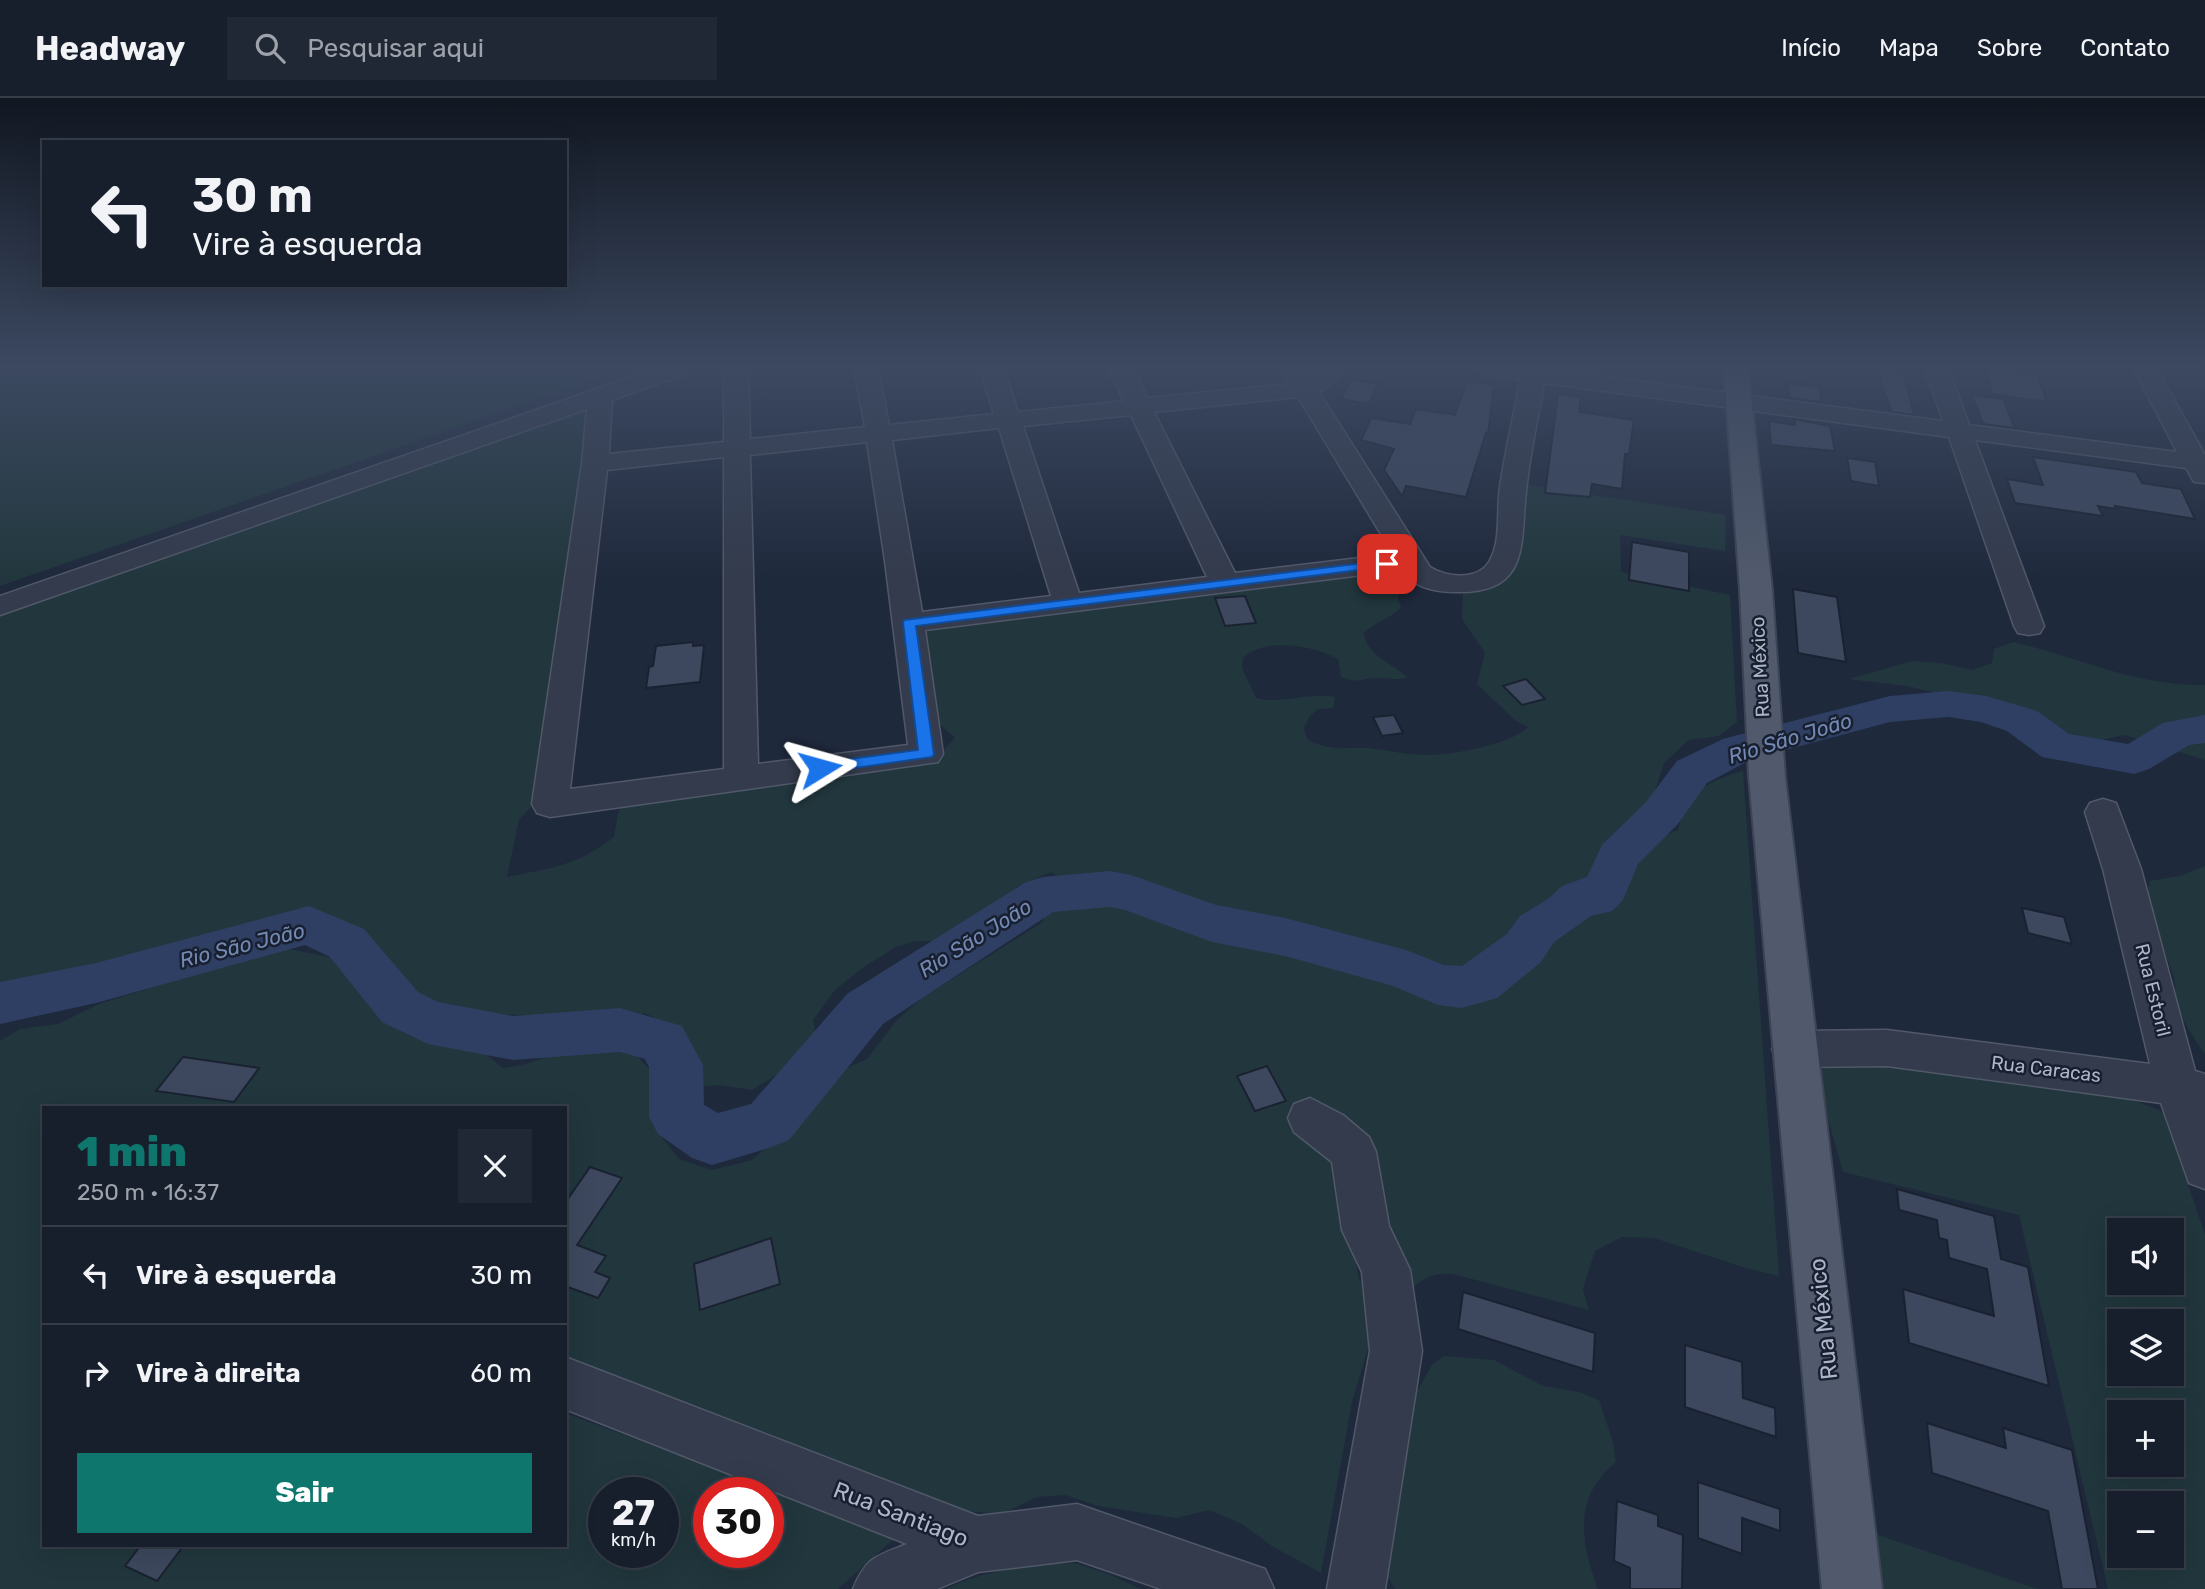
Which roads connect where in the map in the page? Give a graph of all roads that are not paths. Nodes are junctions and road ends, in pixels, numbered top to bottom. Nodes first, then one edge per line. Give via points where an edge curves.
1 (481, 439) edge
2 (597, 439) edge
3 (737, 439) edge
4 (836, 439) edge
5 (880, 439) edge
6 (1015, 439) edge
7 (1154, 439) edge
8 (1336, 439) edge
9 (1522, 439) edge
10 (1742, 439) edge
11 (1961, 439) edge
12 (2003, 439) edge
13 (2185, 439) edge
14 (737, 449) junction
15 (595, 463) junction
16 (2202, 468) edge
17 (1410, 560) junction
18 (1226, 585) junction
19 (1068, 604) junction
20 (0, 606) edge
21 (909, 623) junction
22 (2029, 626) dead end
23 (741, 778) junction
24 (2103, 812) dead end
25 (1793, 1049) junction
26 (2191, 1089) edge
27 (1310, 1118) dead end
28 (2205, 1168) edge
29 (567, 1384) edge
30 (978, 1544) junction
31 (882, 1589) edge
32 (1245, 1589) edge
33 (1356, 1589) edge
34 (1852, 1589) edge

1 - 20 street
2 - 15 street
3 - 14 street
4 - 14 street
5 - 21 street
6 - 19 street
7 - 18 street
8 - 17 street
9 - 17 street via 1513,487 1511,542 1501,567 1490,576 1451,584 1429,580
10 - 25 main road, Rua México
11 - 22 street
12 - 16 street
13 - 16 street
14 - 15 street
14 - 23 street
15 - 23 street via 550,804
17 - 18 street
18 - 19 street
19 - 21 street
21 - 23 street via 926,754
24 - 26 street, Rua Estoril
25 - 26 street, Rua Caracas via 1887,1048
25 - 34 main road, Rua México
26 - 28 street, Rua Estoril
27 - 33 street via 1353,1152 1366,1230 1386,1270 1396,1350
29 - 30 street, Rua Santiago
30 - 31 street via 891,1579
30 - 32 street, Rua Santiago via 1077,1532

